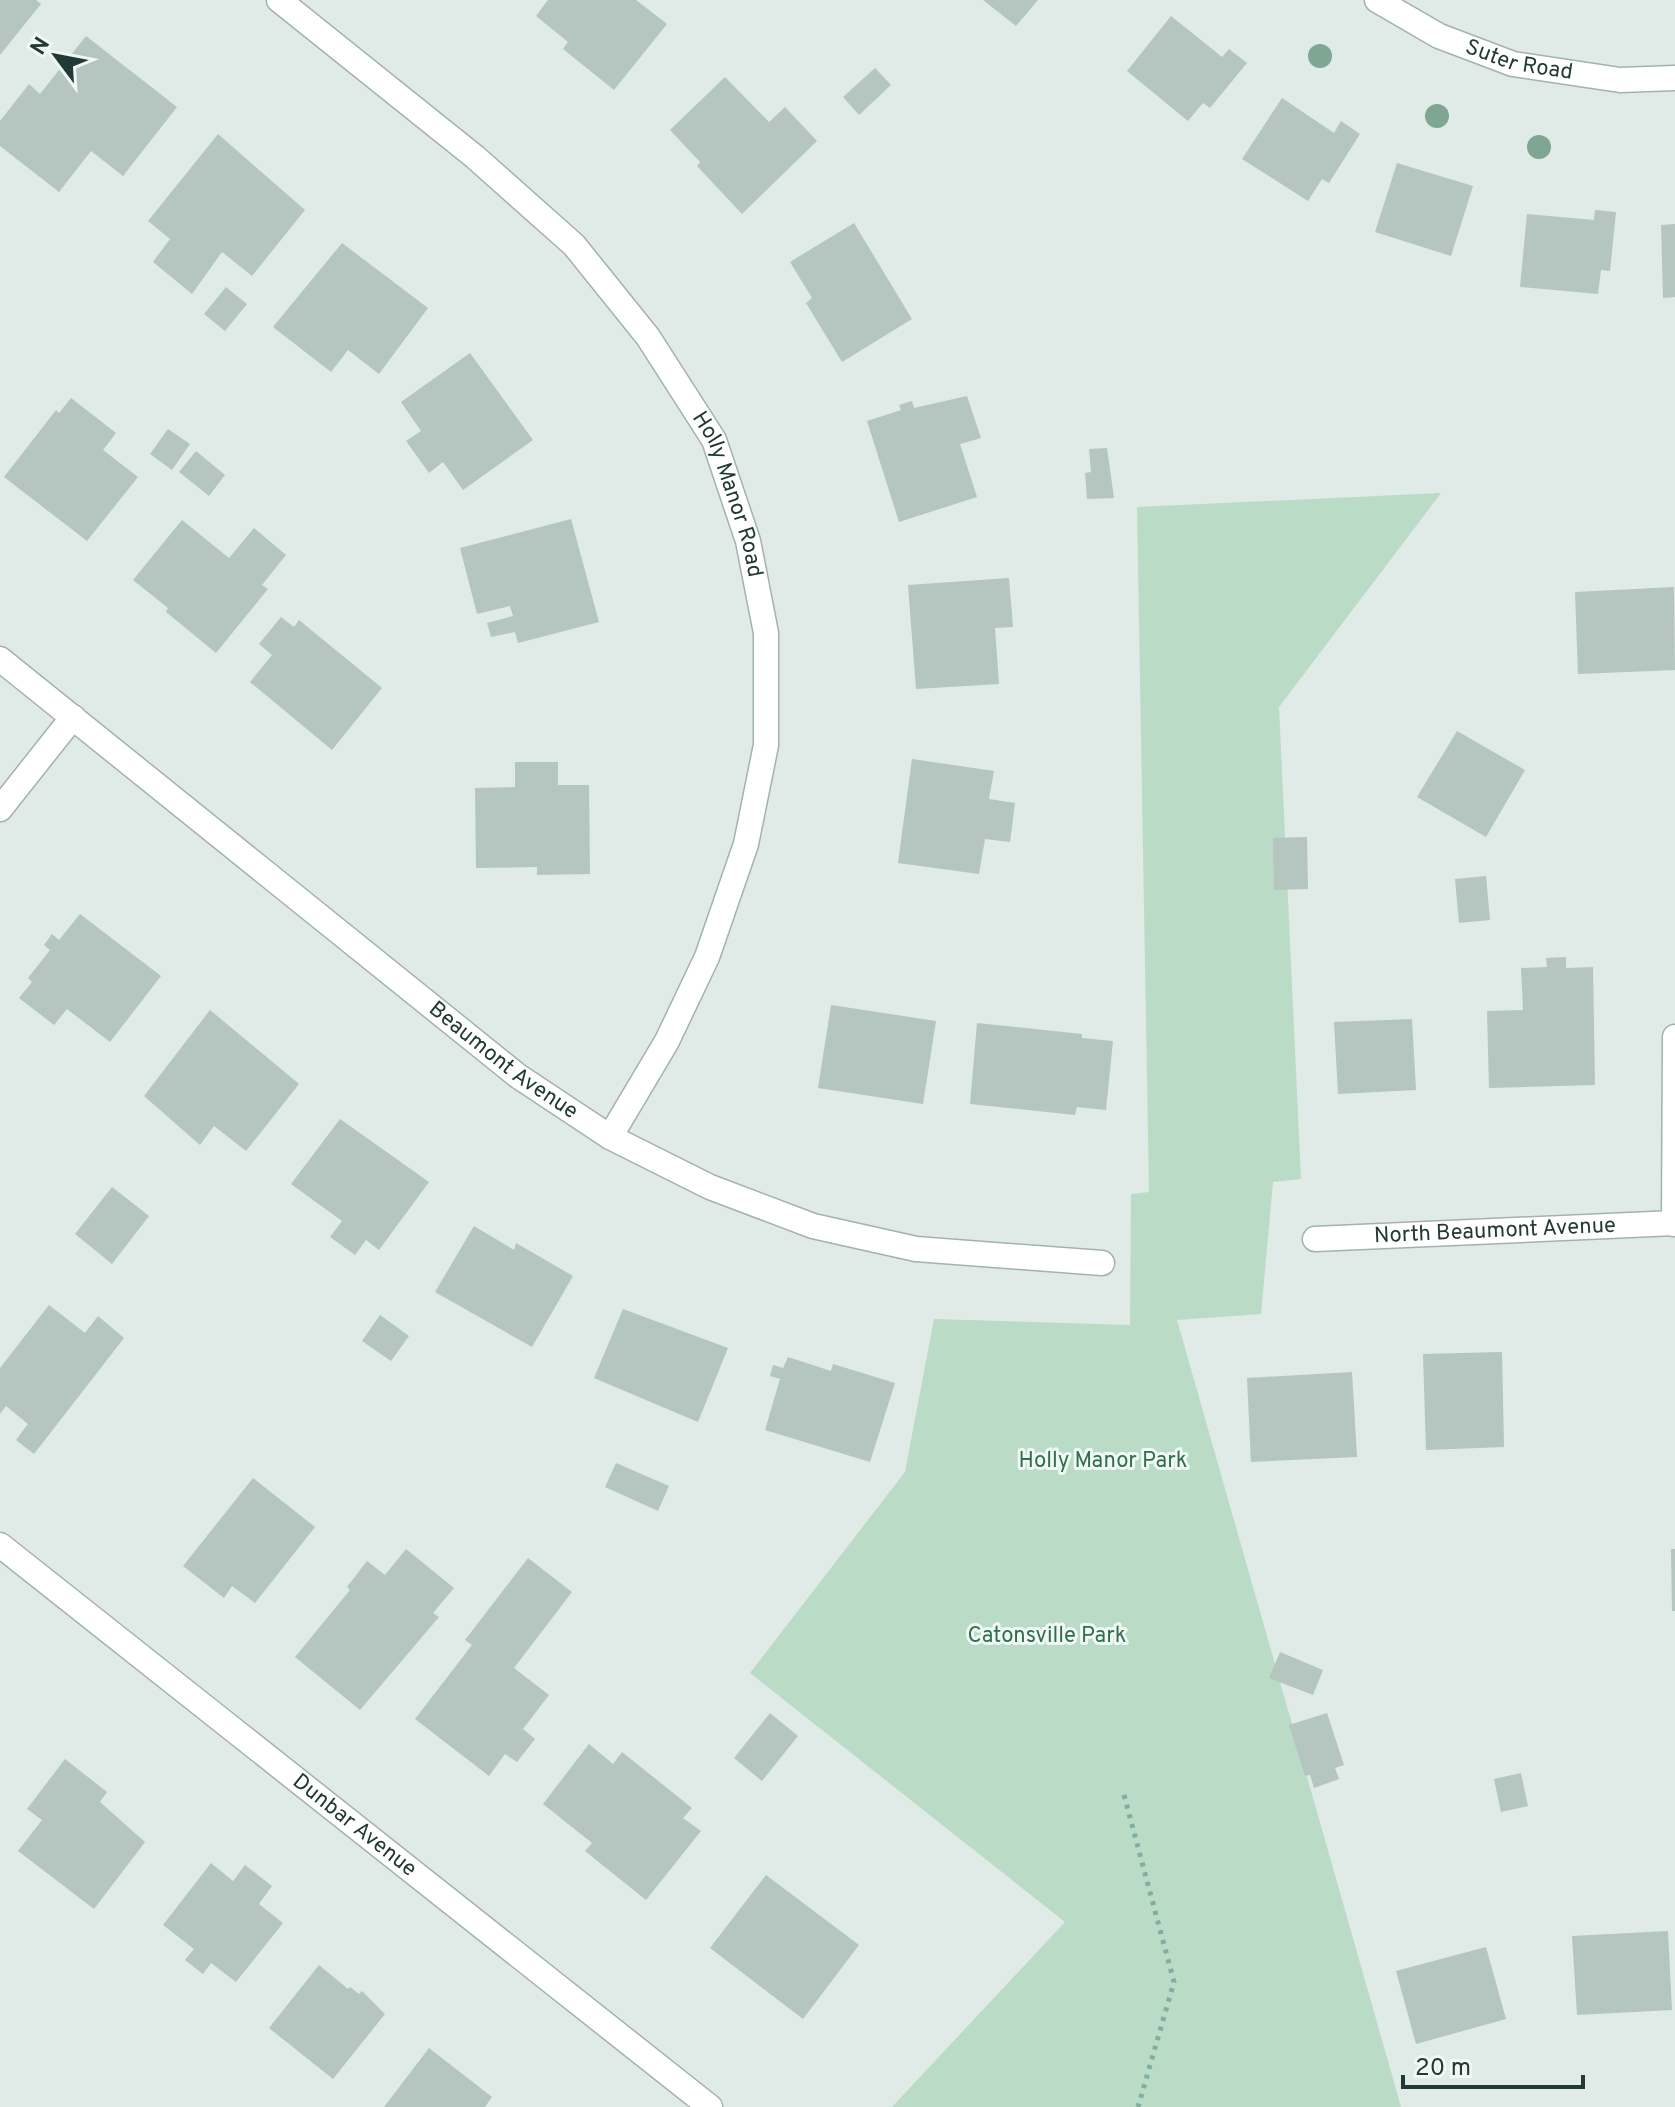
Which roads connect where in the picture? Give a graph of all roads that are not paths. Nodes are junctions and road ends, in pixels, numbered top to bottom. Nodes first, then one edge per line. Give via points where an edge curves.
1 (279, 0) edge
2 (1377, 0) edge
3 (1675, 78) edge
4 (0, 659) edge
5 (73, 717) junction
6 (0, 809) edge
7 (1675, 1037) edge
8 (610, 1137) junction
9 (1675, 1224) edge
10 (1315, 1239) dead end
11 (1102, 1263) dead end
12 (0, 1545) edge
13 (710, 2107) edge

1 - 8 street, Holly Manor Road via 475,157 574,245 648,337 714,440 748,541 766,633 766,745 746,844 707,957 667,1041
2 - 3 street, Suter Road via 1439,36 1513,64 1620,80
4 - 5 street, Beaumont Avenue
5 - 6 street
5 - 8 street, Beaumont Avenue via 518,1076
7 - 9 street
8 - 11 street, Beaumont Avenue via 710,1187 813,1226 916,1249
9 - 10 street, North Beaumont Avenue
12 - 13 street, Dunbar Avenue

